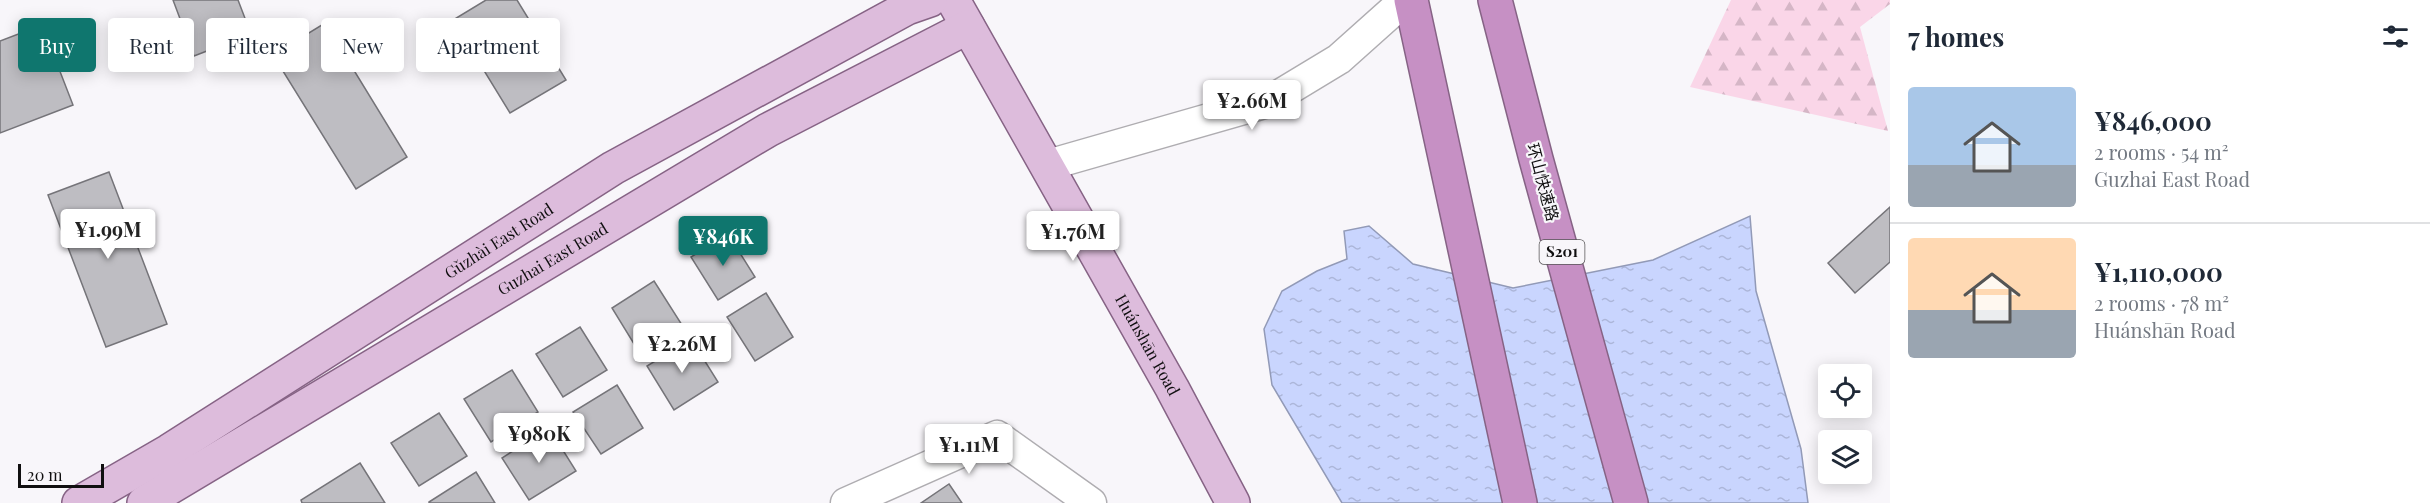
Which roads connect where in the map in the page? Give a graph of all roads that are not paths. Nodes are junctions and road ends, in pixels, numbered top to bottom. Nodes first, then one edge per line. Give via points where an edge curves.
1 (930, 0) edge
2 (1405, 0) edge
3 (1411, 0) edge
4 (1496, 0) edge
5 (960, 13) edge
6 (1047, 165) junction
7 (79, 503) edge
8 (144, 503) edge
9 (846, 503) edge
10 (1091, 503) edge
11 (1233, 503) edge
12 (1520, 503) edge
13 (1631, 503) edge

1 - 7 main road, Gǔzhài East Road via 907,8 613,168 169,451
2 - 6 street via 1339,59 1268,102
3 - 12 highway
4 - 13 highway, 环山快速路 / S201
5 - 6 main road, Huánshān Road
5 - 8 main road, Guzhai East Road
6 - 11 main road, Huánshān Road via 1173,387
9 - 10 street via 997,436

